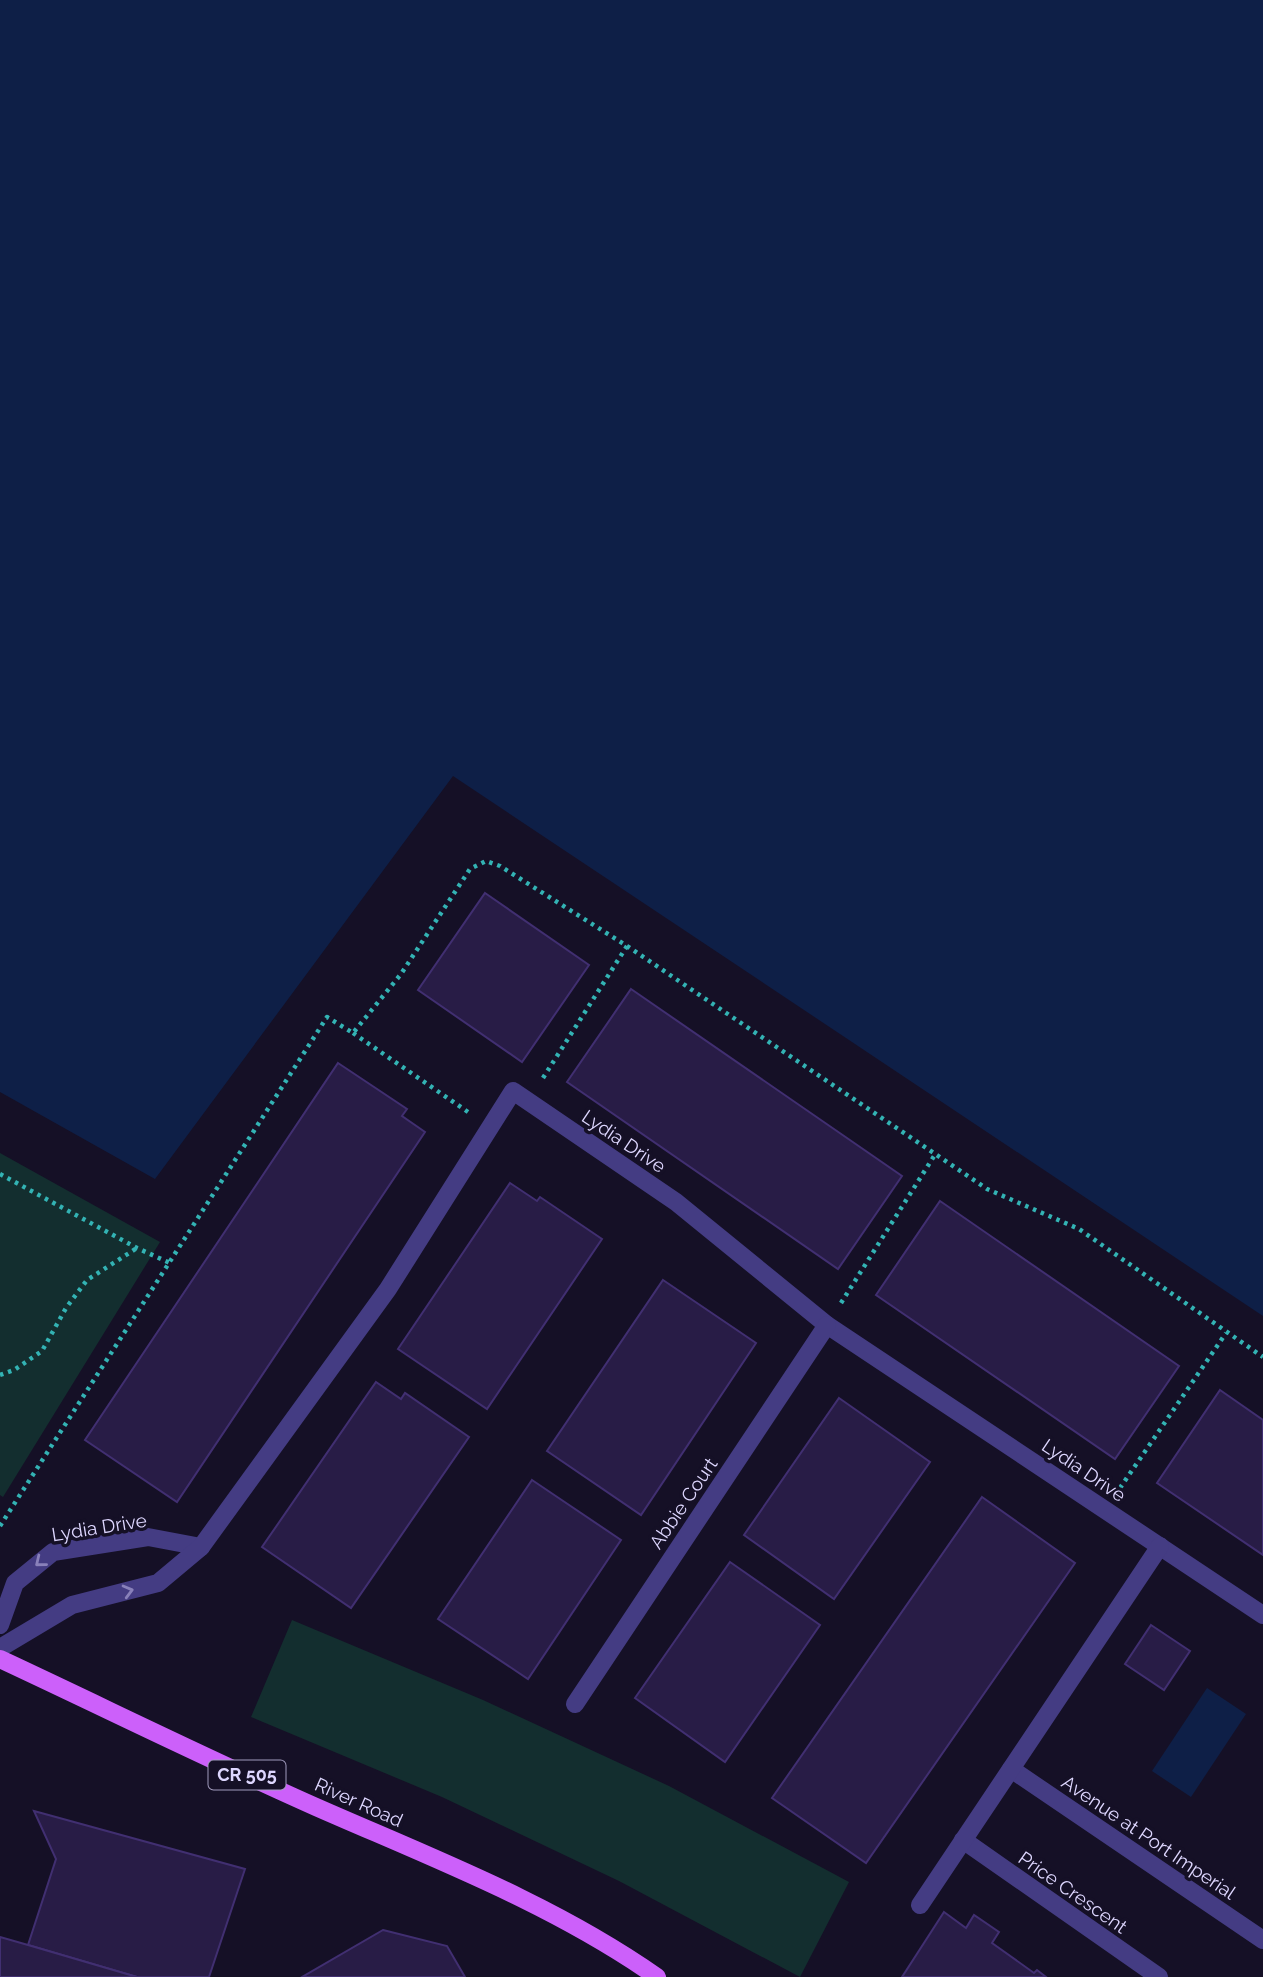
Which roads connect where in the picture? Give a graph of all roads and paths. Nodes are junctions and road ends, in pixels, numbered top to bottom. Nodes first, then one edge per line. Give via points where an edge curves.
1 (627, 946) dead end
2 (353, 1033) dead end
3 (528, 1101) junction
4 (490, 1127) junction
5 (936, 1153) dead end
6 (0, 1174) edge
7 (137, 1248) junction
8 (170, 1263) dead end
9 (827, 1325) junction
10 (1226, 1333) dead end
11 (0, 1374) edge
12 (1105, 1510) junction
13 (1160, 1546) junction
14 (201, 1547) junction
15 (1263, 1615) edge
16 (0, 1625) edge
17 (0, 1648) edge
18 (0, 1659) edge
19 (575, 1703) dead end
20 (1011, 1769) junction
21 (963, 1840) junction
22 (920, 1905) dead end
23 (1263, 1940) edge
24 (657, 1977) edge
25 (1159, 1977) edge

1 - 3 path
2 - 4 path
3 - 4 street via 513,1091
3 - 9 street, Lydia Drive via 676,1202
4 - 14 street via 388,1289
5 - 9 path
6 - 7 path
7 - 8 path
7 - 11 path via 87,1280 42,1351
9 - 12 street, Lydia Drive
9 - 19 street, Abbie Court
10 - 12 path
12 - 13 street, Lydia Drive
13 - 15 street, Lydia Drive
13 - 20 street
14 -> 16 street, Lydia Drive via 148,1537 53,1552 15,1583
17 -> 14 street via 72,1605 158,1583
18 - 24 main road, River Road / CR 505 via 496,1886
20 - 21 street
20 - 23 street, Avenue at Port Imperial
21 - 22 street
21 - 25 street, Price Crescent

